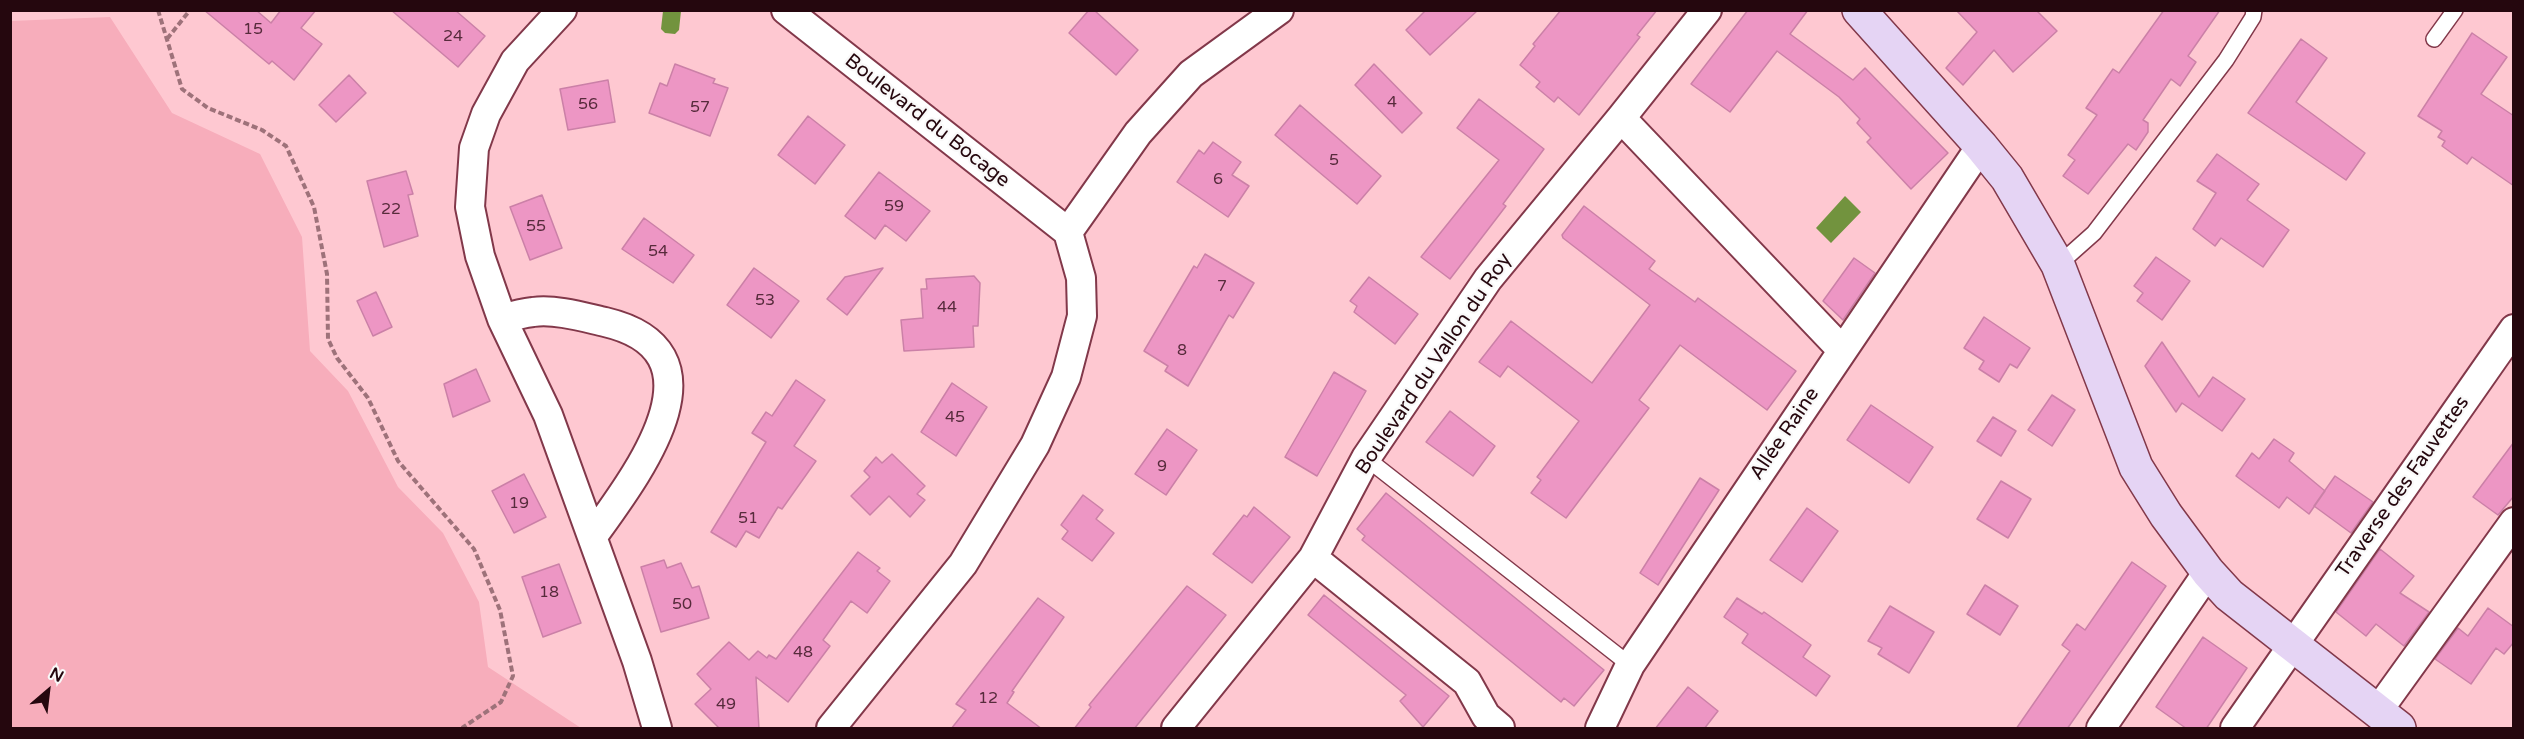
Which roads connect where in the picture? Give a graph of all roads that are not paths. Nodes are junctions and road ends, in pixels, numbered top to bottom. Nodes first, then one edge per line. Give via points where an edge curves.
1 (562, 10) edge
2 (786, 10) edge
3 (1279, 10) edge
4 (1707, 10) edge
5 (1859, 10) edge
6 (2254, 10) edge
7 (2455, 10) edge
8 (2434, 39) dead end
9 (1621, 118) junction
10 (1981, 146) junction
11 (1068, 232) junction
12 (2058, 265) junction
13 (502, 319) junction
14 (2514, 329) edge
15 (1842, 350) junction
16 (1366, 458) junction
17 (2514, 522) edge
18 (593, 536) junction
19 (1313, 558) junction
20 (2208, 572) junction
21 (2292, 644) junction
22 (1630, 665) junction
23 (2388, 720) edge
24 (1487, 724) edge
25 (657, 729) edge
26 (831, 729) edge
27 (1176, 729) edge
28 (1600, 729) edge
29 (2101, 729) edge
30 (2235, 729) edge

1 - 13 street via 515,61 486,114 474,148 470,207 480,256
2 - 11 street, Boulevard du Bocage
3 - 11 street via 1191,74 1138,133
4 - 9 street, Boulevard du Vallon du Roy
5 - 10 street
6 - 12 lane via 2226,60 2094,233
7 - 8 lane
9 - 15 street
9 - 16 street, Boulevard du Vallon du Roy via 1488,279
10 - 12 street via 2007,178
10 - 15 street, Allée Raine
11 - 26 street via 1081,278 1082,316 1066,376 1035,445 963,564
12 - 20 street via 2136,467
13 - 18 street via 548,415
13 - 18 street via 536,312 627,327 651,342 666,367 669,397 658,434
14 - 21 street, Traverse des Fauvettes
15 - 22 street, Allée Raine
16 - 19 street, Boulevard du Vallon du Roy
16 - 22 lane
17 - 23 street
18 - 25 street
19 - 24 street via 1467,682
19 - 27 street, Boulevard du Vallon du Roy
20 - 21 street via 2229,595
20 - 29 street
21 - 23 street
21 - 30 street, Traverse des Fauvettes
22 - 28 street, Allée Raine

